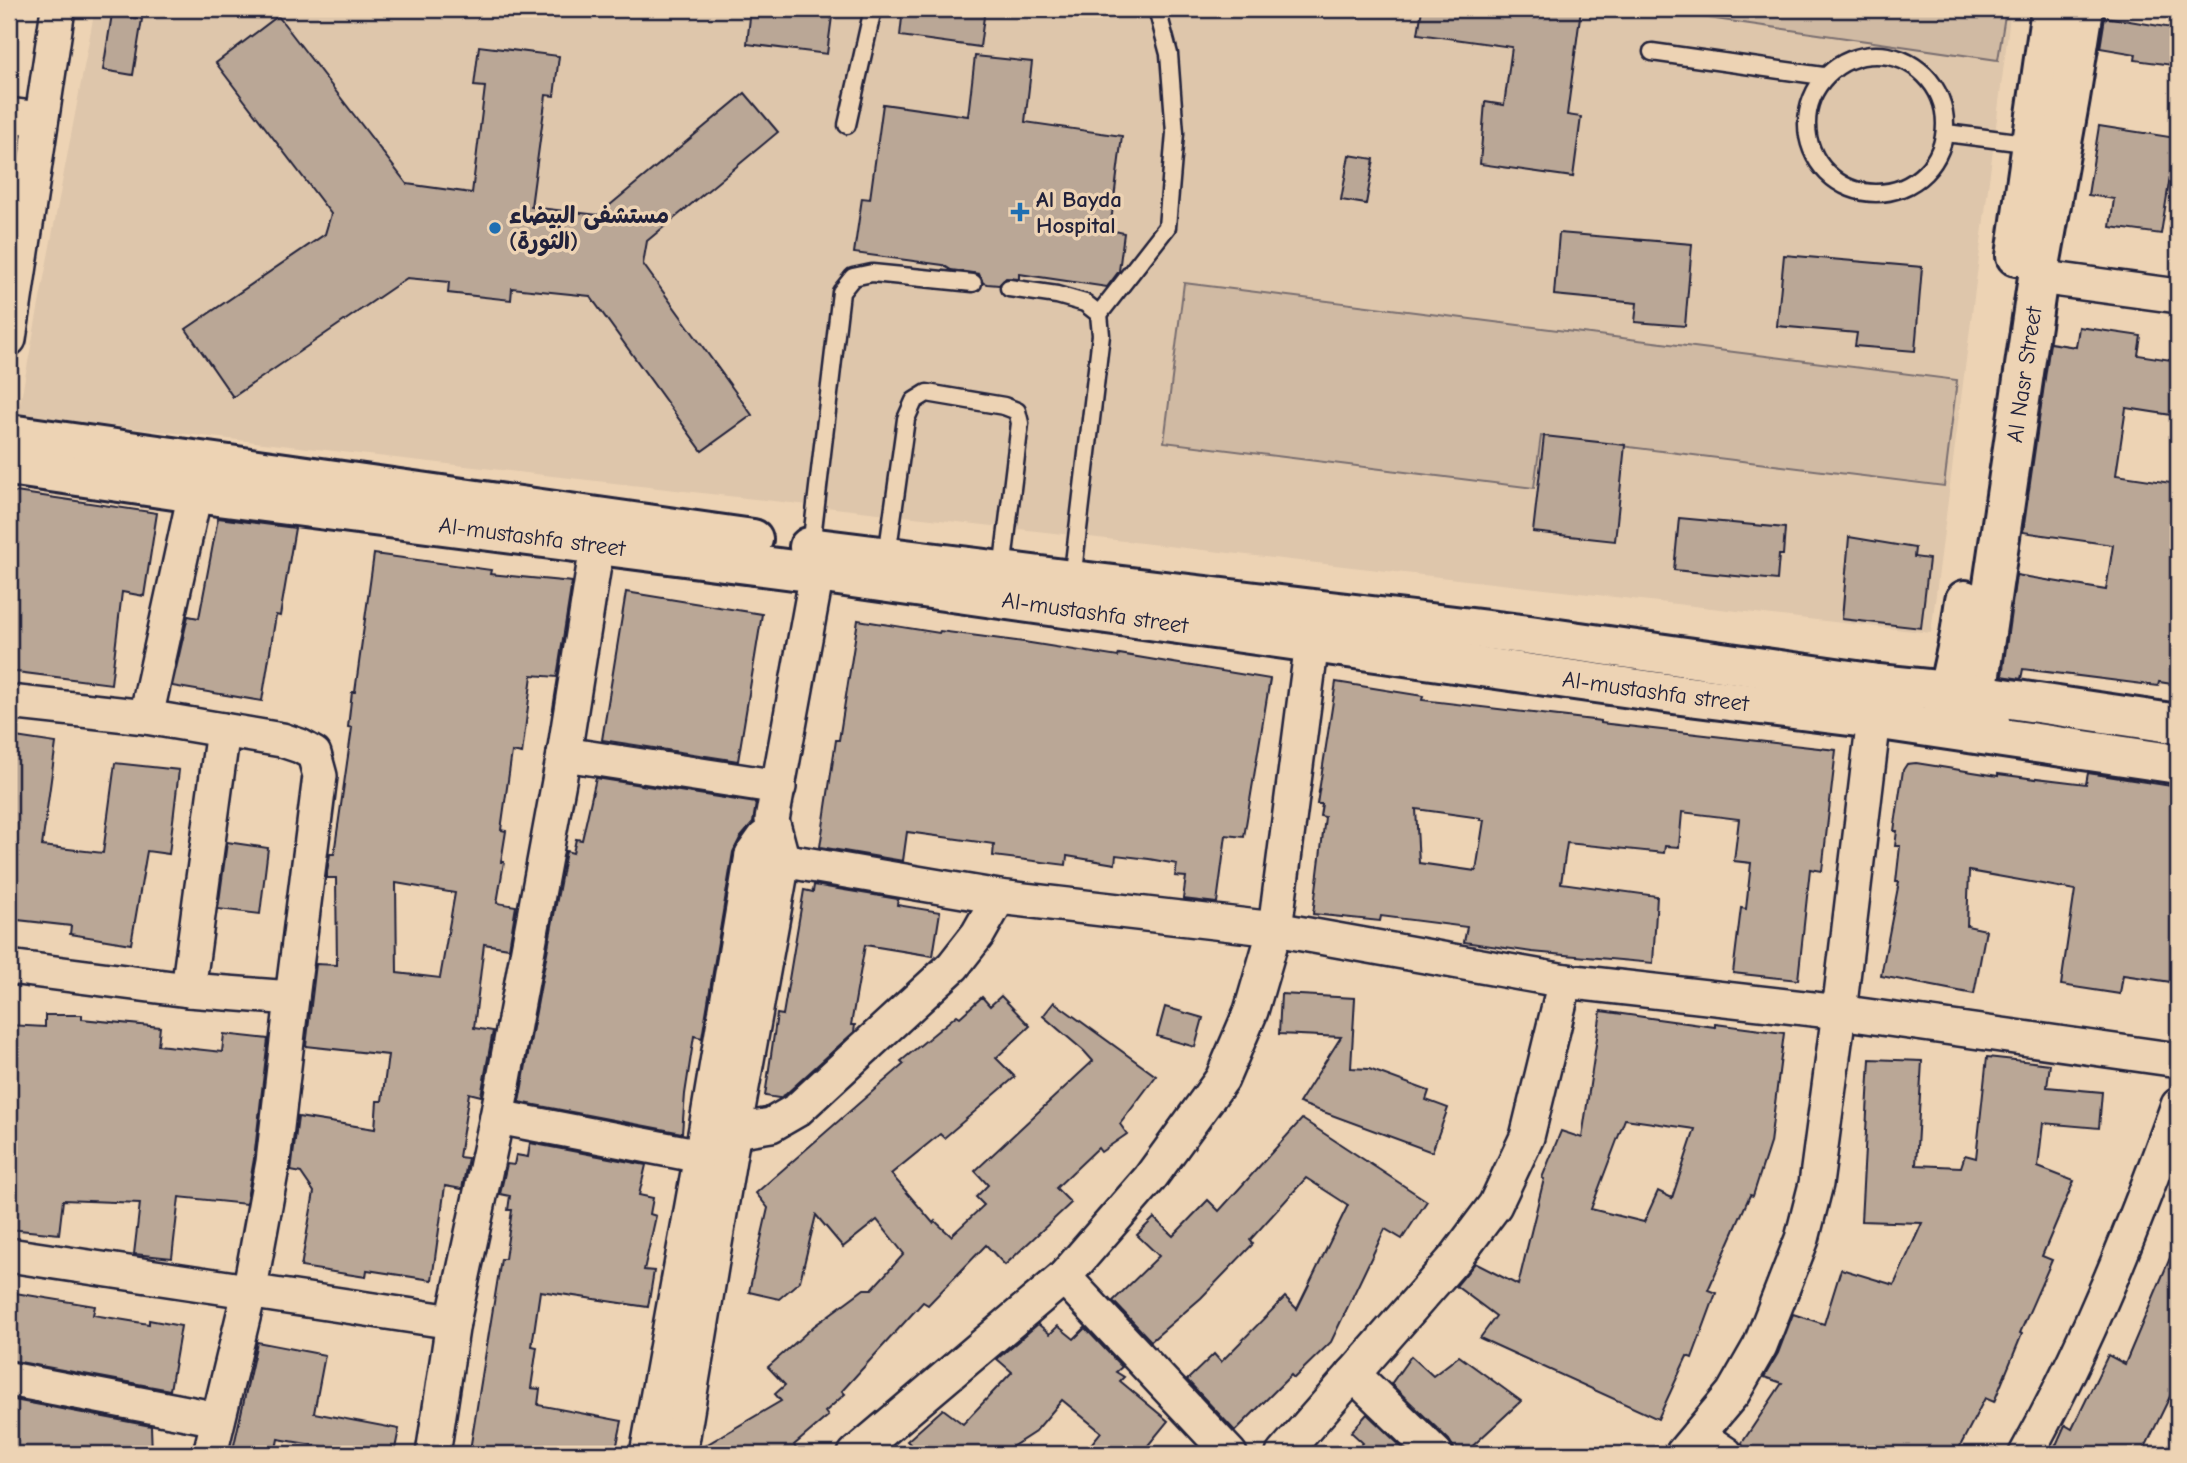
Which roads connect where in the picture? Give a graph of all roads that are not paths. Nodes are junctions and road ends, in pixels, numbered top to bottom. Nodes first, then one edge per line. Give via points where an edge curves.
1 (58, 9) edge
2 (873, 9) edge
3 (1157, 9) edge
4 (2051, 9) edge
5 (2084, 9) edge
6 (1652, 52) dead end
7 (1823, 76) junction
8 (2055, 95) junction
9 (24, 117) edge
10 (847, 125) dead end
11 (1946, 133) junction
12 (2033, 144) junction
13 (2038, 276) junction
14 (974, 283) dead end
15 (1009, 288) dead end
16 (2178, 296) edge
17 (1099, 314) junction
18 (9, 339) edge
19 (9, 434) edge
20 (9, 466) edge
21 (195, 493) junction
22 (597, 546) junction
23 (887, 556) junction
24 (814, 560) junction
25 (1002, 571) junction
26 (1072, 580) junction
27 (1314, 626) junction
28 (1962, 692) junction
29 (1876, 701) junction
30 (9, 702) edge
31 (146, 717) junction
32 (2178, 724) edge
33 (223, 730) junction
34 (1945, 731) junction
35 (1996, 736) junction
36 (564, 754) junction
37 (2178, 764) edge
38 (779, 787) junction
39 (768, 858) junction
40 (999, 897) junction
41 (1275, 929) junction
42 (9, 967) edge
43 (1565, 981) junction
44 (188, 990) junction
45 (292, 998) junction
46 (1839, 1012) junction
47 (2178, 1060) edge
48 (2178, 1105) edge
49 (497, 1117) junction
50 (735, 1131) junction
51 (701, 1156) junction
52 (9, 1255) edge
53 (1064, 1277) junction
54 (249, 1293) junction
55 (453, 1322) junction
56 (1353, 1374) junction
57 (9, 1379) edge
58 (218, 1419) junction
59 (1690, 1445) edge
60 (210, 1454) edge
61 (433, 1454) edge
62 (647, 1454) edge
63 (680, 1454) edge
64 (855, 1454) edge
65 (1230, 1454) edge
66 (1283, 1454) edge
67 (1436, 1454) edge
68 (1726, 1454) edge
69 (2026, 1454) edge

1 - 9 street
2 - 10 lane
3 - 17 lane via 1169,54 1175,133 1167,227
4 - 8 main road, Al Nasr Street
5 - 8 main road, Al Nasr Street
6 - 7 lane
7 - 11 lane via 1853,56 1888,54 1921,69 1942,97
7 - 11 lane via 1807,105 1807,137 1820,167 1846,188 1879,194 1910,185 1934,163
8 - 12 main road, Al Nasr Street
8 - 13 main road, Al Nasr Street
9 - 18 street
11 - 12 lane
12 - 28 main road, Al Nasr Street via 1960,635
13 - 16 street
13 - 28 main road, Al Nasr Street
14 - 24 lane via 872,273 853,277 841,292
15 - 17 lane via 1085,303
17 - 26 lane via 1101,335
19 - 24 main road, Al-mustashfa street
20 - 21 main road, Al-mustashfa street
21 - 22 main road, Al-mustashfa street
21 - 31 street
22 - 24 main road, Al-mustashfa street
22 - 36 street
23 - 24 main road, Al-mustashfa street
23 - 25 main road, Al-mustashfa street
23 - 25 lane via 905,419 914,401 927,393 1017,411 1020,423
24 - 27 main road, Al-mustashfa street
24 - 38 street
25 - 26 main road, Al-mustashfa street
26 - 27 main road, Al-mustashfa street
27 - 29 main road, Al-mustashfa street via 1681,695
27 - 41 street
28 - 29 main road, Al-mustashfa street
28 - 32 main road, Al-mustashfa street
28 - 34 main road, Al Nasr Street
28 - 35 main road
29 - 34 main road, Al-mustashfa street
29 - 46 street
30 - 31 street
31 - 33 street
33 - 44 street
33 - 45 street via 300,746 314,754 320,776
34 - 35 main road, Al-mustashfa street
35 - 37 main road, Al-mustashfa street
36 - 38 street
36 - 49 street
38 - 39 street
39 - 40 street
39 - 50 street
39 - 51 street
40 - 41 street
40 - 50 street via 953,966 797,1110 771,1125
41 - 43 street
41 - 53 street via 1251,1011 1222,1079 1150,1178
42 - 44 street
43 - 46 street
43 - 56 street via 1527,1137 1495,1205 1456,1257
44 - 45 street
45 - 54 street via 273,1161
46 - 47 street
46 - 59 street via 1816,1184 1802,1239 1760,1346 1732,1393
48 - 69 street via 2140,1210 2084,1341
49 - 51 street
49 - 55 street
50 - 63 street
51 - 62 street
52 - 54 street
53 - 64 street
53 - 65 street
54 - 55 street
54 - 58 street
55 - 61 street
56 - 66 street
56 - 67 street
57 - 58 street
58 - 60 street
59 - 68 street

